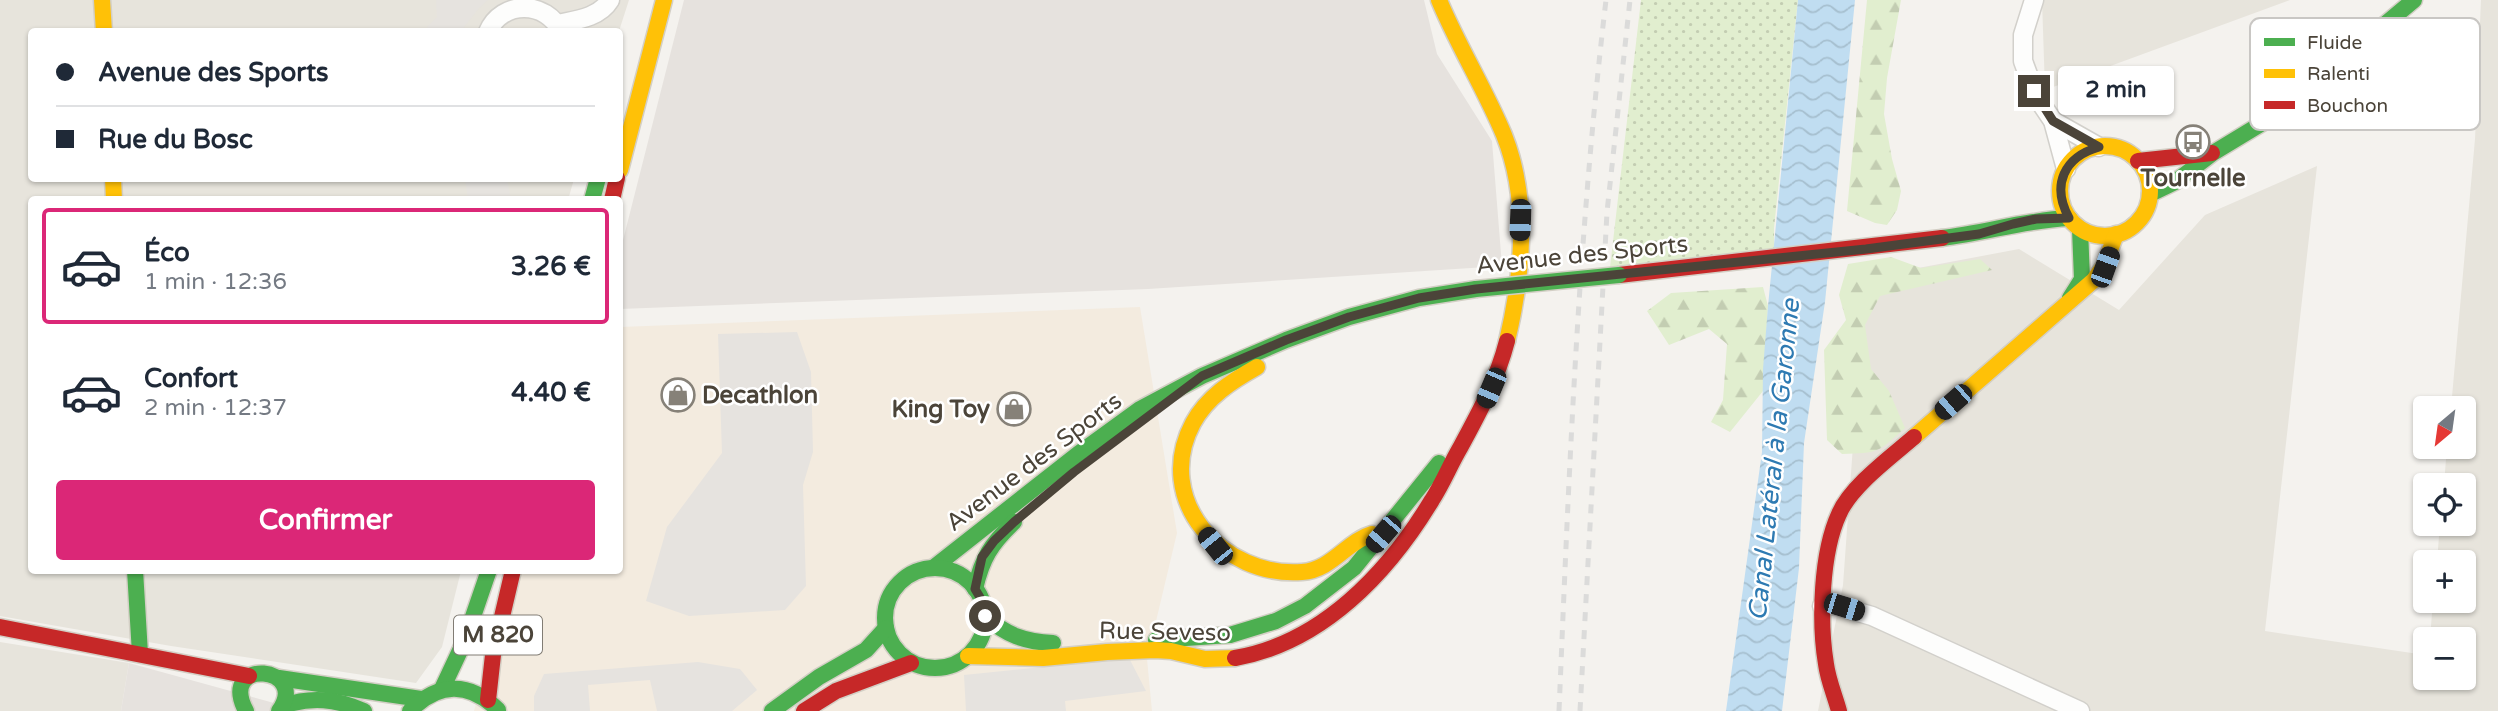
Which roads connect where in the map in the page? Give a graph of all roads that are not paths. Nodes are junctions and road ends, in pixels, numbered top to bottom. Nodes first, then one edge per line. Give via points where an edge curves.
1 (102, 0) edge
2 (610, 0) edge
3 (664, 0) edge
4 (1439, 0) edge
5 (2034, 0) edge
6 (2414, 0) edge
7 (2392, 18) edge
8 (104, 28) edge
9 (490, 28) edge
10 (559, 28) edge
11 (2053, 121) junction
12 (2251, 130) edge
13 (2099, 147) junction
14 (2213, 153) junction
15 (623, 158) edge
16 (2138, 161) junction
17 (2066, 169) junction
18 (2060, 188) junction
19 (2150, 194) junction
20 (2075, 223) junction
21 (2013, 224) junction
22 (2116, 234) junction
23 (2068, 301) junction
24 (1349, 317) junction
25 (1202, 376) junction
26 (1468, 432) junction
27 (1383, 534) junction
28 (933, 568) junction
29 (135, 574) edge
30 (488, 574) edge
31 (512, 574) edge
32 (975, 589) junction
33 (1822, 606) junction
34 (985, 616) junction
35 (0, 627) edge
36 (886, 628) junction
37 (140, 654) junction
38 (968, 656) junction
39 (911, 663) junction
40 (212, 668) junction
41 (249, 676) junction
42 (279, 678) junction
43 (442, 689) junction
44 (239, 691) junction
45 (415, 705) edge
46 (493, 705) edge
47 (281, 709) edge
48 (246, 711) edge
49 (364, 711) edge
50 (772, 711) edge
51 (804, 711) edge
52 (1839, 711) edge
53 (2080, 711) edge

1 - 8 main road
2 - 10 street via 594,15
3 - 15 main road
4 - 26 main road, Rue Seveso via 1461,52 1502,126 1519,188 1519,261 1508,338 1493,383
5 - 11 street via 2023,35 2023,61 2036,96
6 - 7 main road
9 - 10 street via 498,15 520,5 541,10
11 - 13 street
11 - 17 street
12 - 14 main road
13 - 16 main road via 2114,147
13 - 17 main road via 2086,150
14 - 16 main road
14 - 19 main road via 2175,182
16 - 19 main road
17 - 18 main road
18 - 20 main road
18 - 21 main road
19 - 22 main road via 2140,220
20 - 21 main road via 2036,219
20 - 22 main road via 2092,234
20 - 23 main road via 2082,279
21 - 24 main road, Avenue des Sports, bridge via 1979,234 1866,249 1476,289
22 - 23 main road via 2105,267 2092,285
23 - 33 main road via 1863,482 1839,513 1827,556
24 - 25 main road, Avenue des Sports
24 - 27 main road via 1230,382 1211,399 1188,433 1183,479 1198,524 1215,546 1260,570 1307,572 1331,562 1369,534
25 - 28 main road, Avenue des Sports via 1129,417
25 - 32 main road, Avenue des Sports via 1014,522 982,557
26 - 27 main road, Rue Seveso
26 - 38 main road, Rue Seveso via 1428,508 1389,562 1362,590 1303,634 1266,650 1217,660 1172,651 1124,650 1044,658
27 - 34 main road, Rue Seveso via 1354,568 1305,606 1276,621 1230,635 1032,643 1009,637
28 - 32 main road via 952,571
28 - 36 main road via 920,570 897,585 885,611
29 - 37 main road
30 - 43 main road, M 820
31 - 46 main road, M 820 via 493,655
32 - 34 main road
33 - 52 main road via 1826,665
33 - 53 street via 1872,616
34 - 38 main road via 984,631
35 - 37 main road
36 - 39 main road via 895,648
36 - 50 main road via 867,651 828,671
37 - 40 main road
38 - 39 main road via 942,668
39 - 51 main road via 836,691
40 - 41 main road
40 - 44 main road
41 - 42 main road via 264,671
41 - 44 main road
42 - 45 main road
42 - 47 main road via 286,696
43 - 45 main road
43 - 46 main road via 472,691
44 - 48 main road
47 - 49 main road via 319,698

